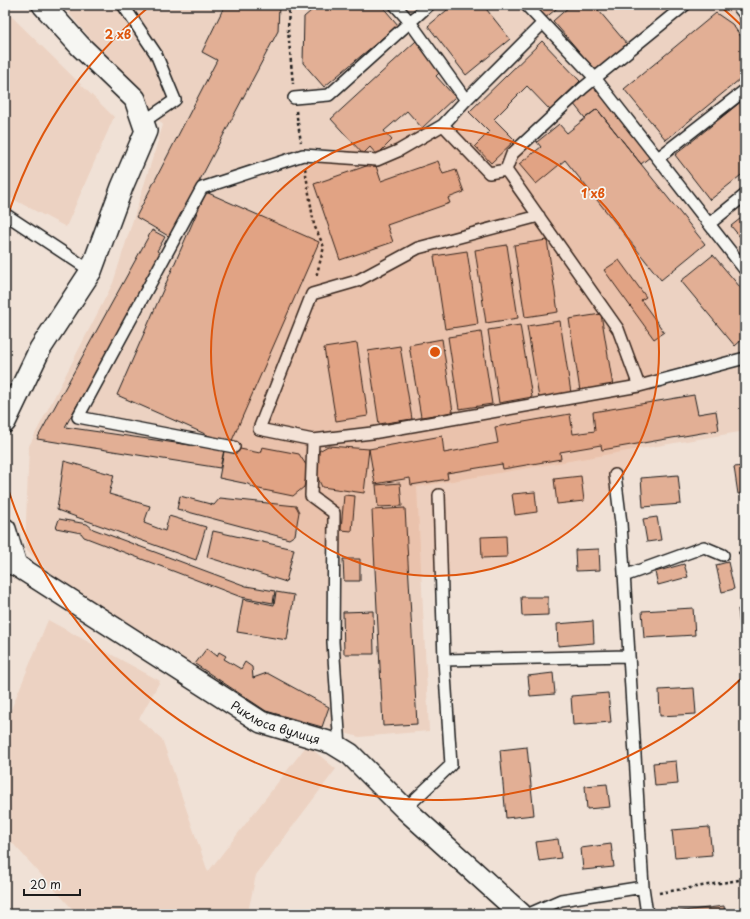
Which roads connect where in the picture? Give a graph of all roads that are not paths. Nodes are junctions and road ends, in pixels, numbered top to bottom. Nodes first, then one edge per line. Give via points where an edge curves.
1 (43, 5) edge
2 (123, 5) edge
3 (395, 5) edge
4 (429, 5) edge
5 (526, 5) edge
6 (685, 5) edge
7 (737, 5) edge
8 (745, 15) edge
9 (410, 22) junction
10 (543, 23) junction
11 (595, 78) junction
12 (745, 90) edge
13 (294, 98) dead end
14 (466, 100) junction
15 (143, 122) junction
16 (443, 125) junction
17 (658, 158) junction
18 (506, 170) junction
19 (745, 195) edge
20 (5, 214) edge
21 (539, 216) junction
22 (709, 224) junction
23 (745, 270) edge
24 (91, 271) junction
25 (745, 358) edge
26 (639, 386) junction
27 (5, 422) edge
28 (313, 440) junction
29 (234, 447) dead end
30 (615, 474) dead end
31 (439, 495) dead end
32 (5, 530) edge
33 (723, 555) dead end
34 (11, 564) edge
35 (624, 576) junction
36 (628, 656) junction
37 (444, 660) junction
38 (340, 748) junction
39 (405, 809) junction
40 (643, 887) junction
41 (521, 914) edge
42 (529, 914) edge
43 (647, 914) edge

1 - 15 street via 80,46 135,99
2 - 15 lane via 156,54 175,100
3 - 9 lane
4 - 9 lane
5 - 10 lane
6 - 11 lane
7 - 8 lane
9 - 13 lane via 329,94
9 - 14 lane
10 - 11 lane
10 - 14 lane
11 - 17 lane
11 - 18 lane via 512,154
12 - 17 lane
14 - 16 lane
15 - 24 street via 146,131
16 - 18 lane via 489,173
16 - 29 lane via 377,160 302,155 202,188 78,417
17 - 22 lane
18 - 21 lane
19 - 22 lane
20 - 24 lane
21 - 26 lane via 618,329
21 - 28 lane via 418,248 357,281 312,294 259,429
22 - 23 lane
24 - 27 street via 40,349
25 - 26 lane
26 - 28 lane via 372,433
28 - 38 lane via 311,496 334,513 333,642
30 - 35 lane
31 - 37 lane
32 - 34 street
33 - 35 lane via 704,547
34 - 38 street, Риклюса вулиця via 261,722 332,743
35 - 36 lane
36 - 37 lane
36 - 40 lane
37 - 39 lane via 450,765
38 - 39 street, Риклюса вулиця via 350,754
39 - 41 street, Риклюса вулиця
40 - 42 lane via 561,900
40 - 43 lane

